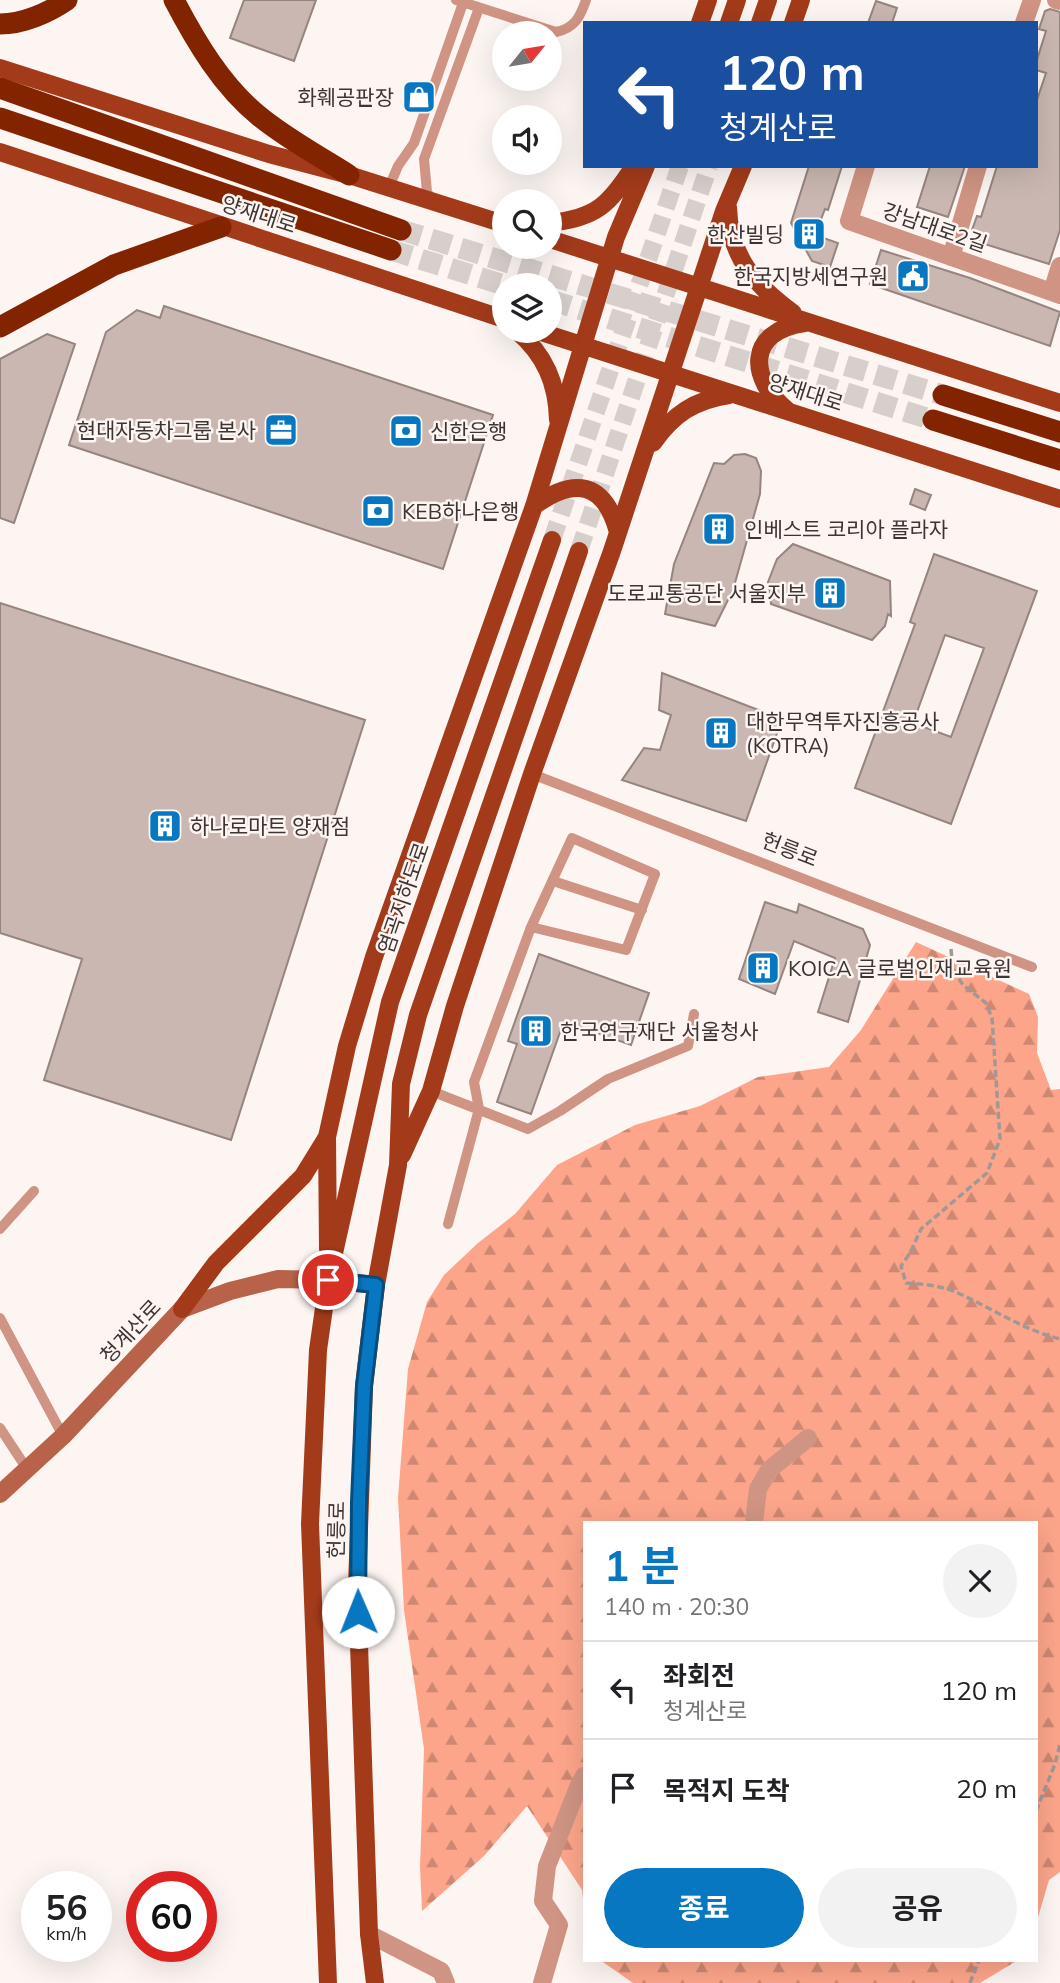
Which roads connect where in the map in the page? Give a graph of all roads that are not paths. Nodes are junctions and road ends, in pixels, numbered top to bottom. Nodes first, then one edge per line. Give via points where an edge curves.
1 (67, 0) edge
2 (174, 0) edge
3 (586, 0) edge
4 (708, 0) edge
5 (737, 0) edge
6 (768, 0) edge
7 (801, 0) edge
8 (1032, 0) edge
9 (459, 1) edge
10 (479, 8) junction
11 (701, 21) edge
12 (730, 21) edge
13 (761, 21) edge
14 (794, 21) edge
15 (1025, 21) edge
16 (0, 24) edge
17 (0, 68) edge
18 (0, 88) edge
19 (0, 118) edge
20 (0, 152) edge
21 (633, 168) edge
22 (645, 168) edge
23 (742, 168) edge
24 (865, 168) edge
25 (977, 168) edge
26 (349, 175) junction
27 (384, 187) junction
28 (434, 201) junction
29 (728, 202) junction
30 (492, 220) edge
31 (562, 221) edge
32 (221, 227) junction
33 (401, 230) tunnel mouth
34 (562, 243) edge
35 (391, 250) tunnel mouth
36 (951, 257) junction
37 (609, 258) junction
38 (1060, 266) edge
39 (698, 287) junction
40 (1056, 293) edge
41 (492, 316) edge
42 (807, 323) junction
43 (0, 327) edge
44 (562, 339) edge
45 (530, 343) edge
46 (584, 347) junction
47 (670, 374) junction
48 (731, 394) junction
49 (943, 395) tunnel mouth
50 (1060, 403) edge
51 (791, 413) junction
52 (933, 420) tunnel mouth
53 (1060, 432) edge
54 (557, 434) junction
55 (1060, 460) edge
56 (640, 464) junction
57 (1060, 499) edge
58 (534, 506) junction
59 (618, 532) junction
60 (552, 540) tunnel mouth
61 (579, 551) tunnel mouth
62 (531, 774) junction
63 (553, 880) junction
64 (642, 910) junction
65 (531, 928) junction
66 (1032, 967) dead end
67 (694, 1014) dead end
68 (431, 1091) junction
69 (479, 1109) junction
70 (327, 1138) junction
71 (398, 1165) junction
72 (34, 1191) dead end
73 (448, 1224) dead end
74 (0, 1229) edge
75 (328, 1280) junction
76 (376, 1285) junction
77 (182, 1309) junction
78 (0, 1318) edge
79 (0, 1428) edge
80 (62, 1436) junction
81 (808, 1438) dead end
82 (27, 1469) junction
83 (0, 1494) edge
84 (754, 1521) edge
85 (583, 1778) edge
86 (369, 1934) junction
87 (330, 1979) edge
88 (375, 1983) edge
89 (446, 1983) edge
90 (542, 1983) edge

1 - 16 highway via 36,17
2 - 26 highway via 209,60 247,105
3 - 10 lane via 580,18 556,32
4 - 11 main road
5 - 12 main road
6 - 13 main road
7 - 14 main road
8 - 15 street
9 - 10 lane
9 - 27 lane via 414,143
10 - 28 lane via 424,159 427,192
17 - 26 main road
18 - 33 highway, 양재대로
19 - 35 highway, 양재대로
20 - 32 main road, 양재대로
21 - 31 main road via 600,208
22 - 37 main road
23 - 29 main road
24 - 36 street, 강남대로2길 via 849,221
25 - 36 street
26 - 27 main road
27 - 28 main road
28 - 30 main road
29 - 39 main road
29 - 42 main road via 731,236 745,268 769,295
32 - 41 main road, 양재대로
32 - 43 highway via 114,265
34 - 37 main road
36 - 40 street, 강남대로2길
37 - 39 main road
37 - 46 main road
38 - 40 street
39 - 42 main road
39 - 47 main road
42 - 50 main road
42 - 51 main road via 770,336 758,358 770,391
44 - 46 main road, 양재대로
45 - 54 main road via 550,373
46 - 47 main road, 양재대로
46 - 54 main road
47 - 48 main road, 양재대로
47 - 56 main road
48 - 51 main road, 양재대로
48 - 56 main road via 707,399 677,414
49 - 53 highway
51 - 57 main road, 양재대로
52 - 55 highway
54 - 58 main road
56 - 59 main road
58 - 59 main road via 565,488 588,488 607,505
58 - 70 main road via 374,957 347,1046
59 - 62 main road
60 - 75 main road, 염곡지하도로 via 390,1002
61 - 71 main road via 418,1015 401,1084
62 - 66 lane, 헌릉로
62 - 68 main road
63 - 64 lane
63 - 64 lane via 572,838 655,874
63 - 65 lane
64 - 65 lane via 626,950
65 - 69 lane via 474,1083
67 - 69 lane via 688,1046 608,1079 528,1129
68 - 69 lane
68 - 71 main road
69 - 73 lane
70 - 75 main road
70 - 77 main road via 303,1176 216,1263
71 - 76 main road, 헌릉로
72 - 74 lane
75 - 76 main road, 청계산로
75 - 77 main road, 청계산로 via 278,1279
75 - 87 main road, 헌릉로 via 318,1350 310,1524
76 - 86 main road, 헌릉로 via 364,1386 357,1586
77 - 80 main road, 청계산로
78 - 80 lane
79 - 82 lane
80 - 82 main road, 청계산로
81 - 84 street via 769,1470 758,1489
82 - 83 main road, 청계산로
85 - 90 street via 547,1866 542,1901 559,1925
86 - 88 main road, 헌릉로
86 - 89 street via 441,1971

